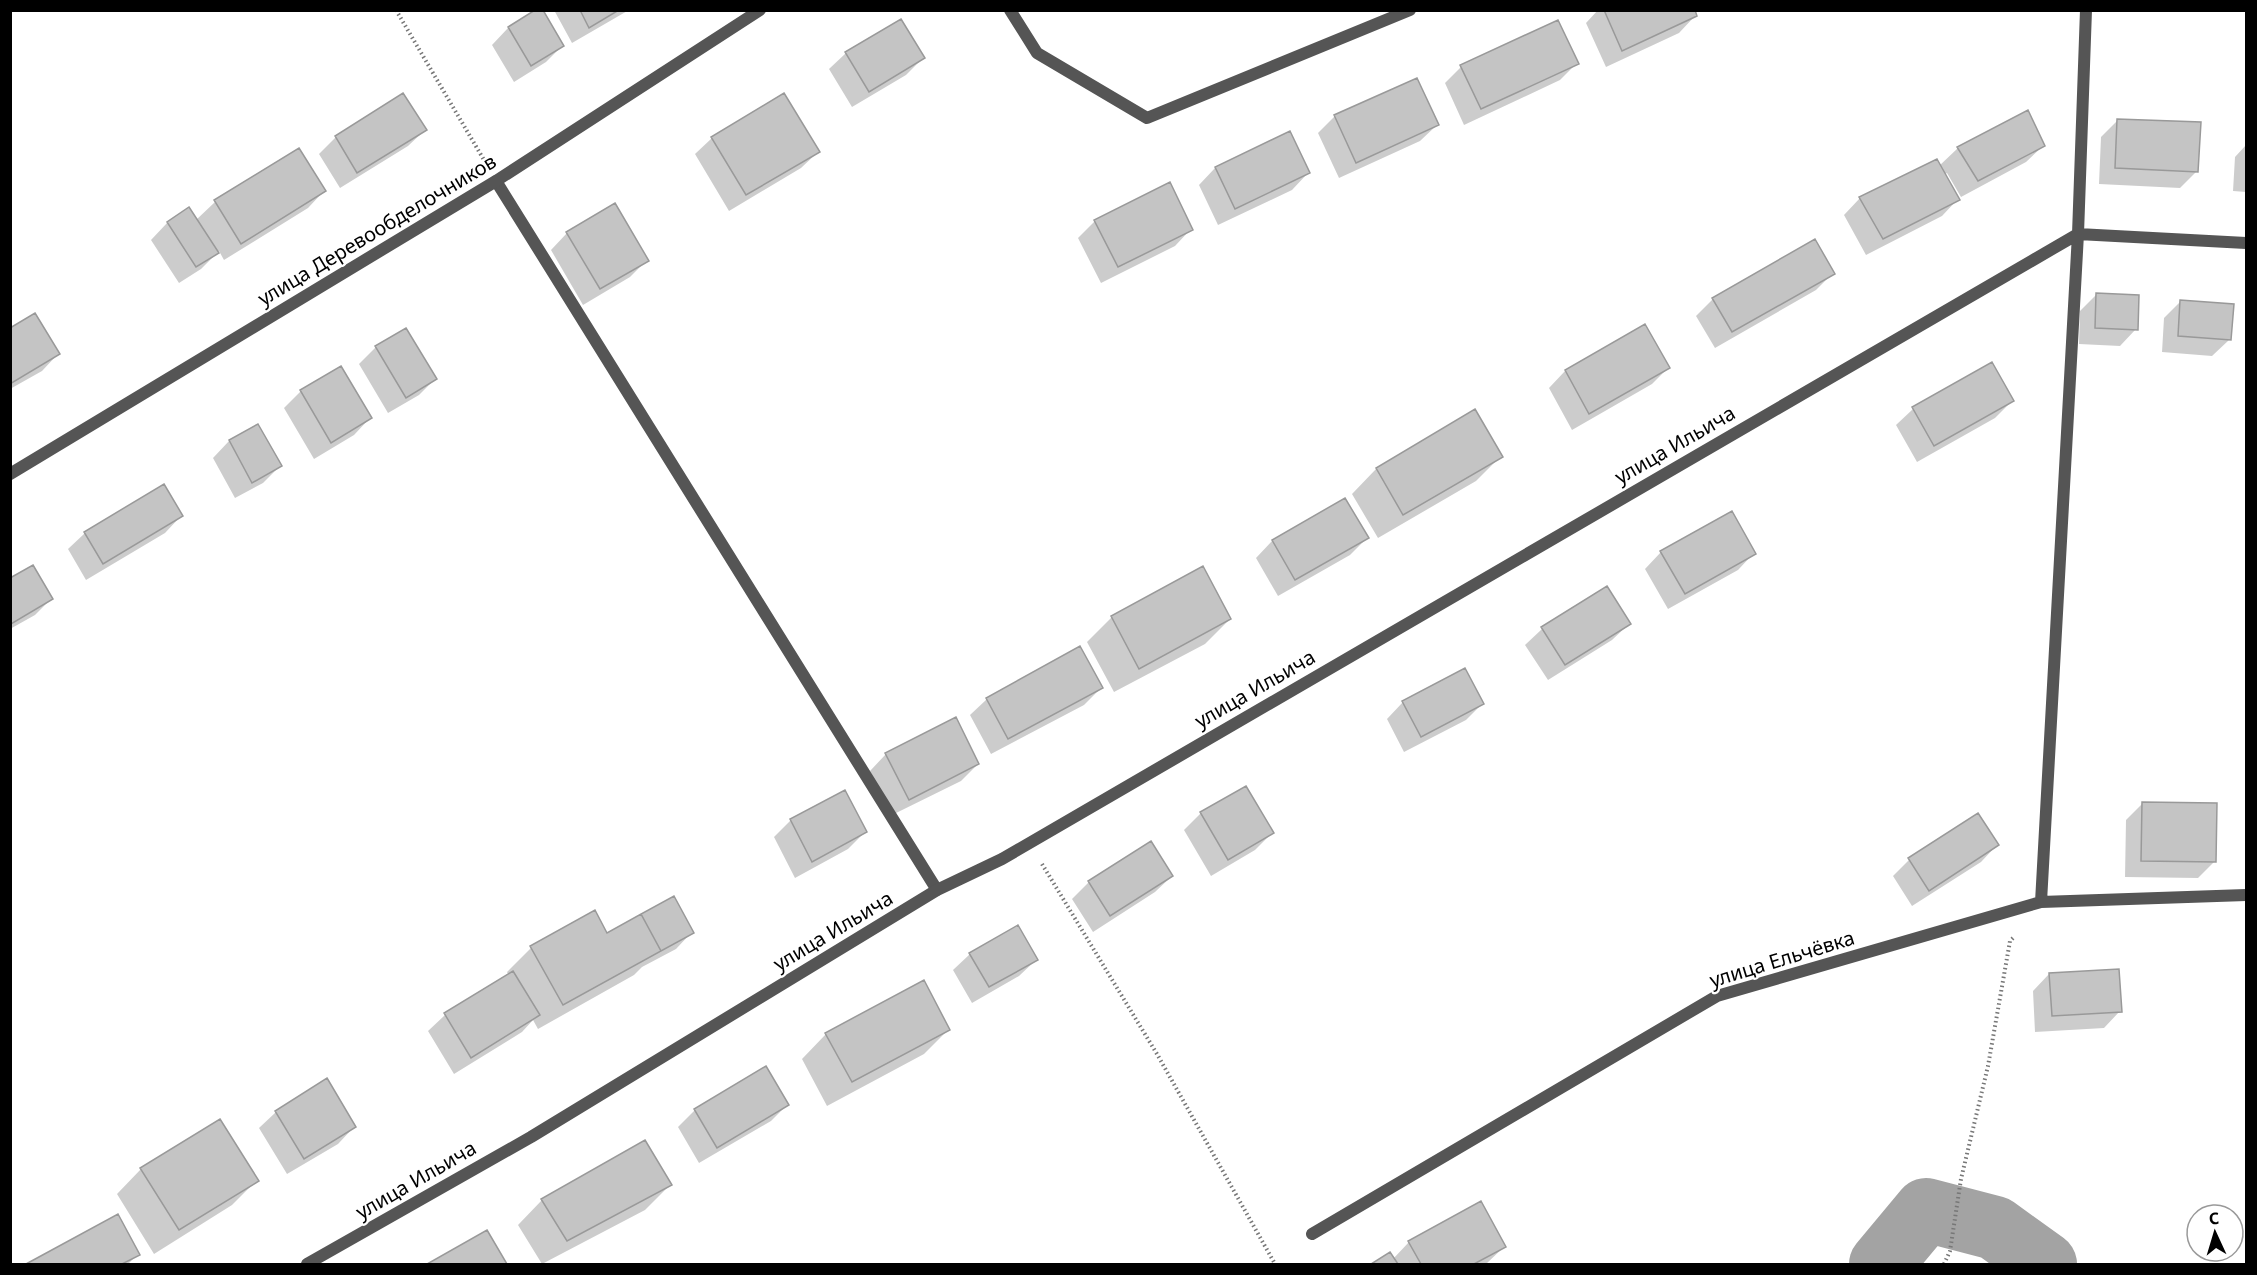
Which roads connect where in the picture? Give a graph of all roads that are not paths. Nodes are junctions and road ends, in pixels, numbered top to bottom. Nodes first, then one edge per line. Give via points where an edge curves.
1 (760, 10) edge
2 (1011, 10) edge
3 (1410, 10) edge
4 (2086, 10) edge
5 (496, 181) junction
6 (2078, 234) junction
7 (2247, 243) edge
8 (10, 474) edge
9 (937, 890) junction
10 (2247, 896) edge
11 (2041, 902) junction
12 (1312, 1234) dead end
13 (307, 1264) edge

1 - 5 street, улица Деревообделочников
2 - 3 street via 1037,53 1147,118
4 - 6 street
5 - 8 street, улица Деревообделочников
5 - 9 street
6 - 7 street
6 - 9 street, улица Ильича via 1002,859
6 - 11 street
9 - 13 street, улица Ильича via 531,1137
10 - 11 street, улица Ельчёвка
11 - 12 street, улица Ельчёвка via 1717,996

